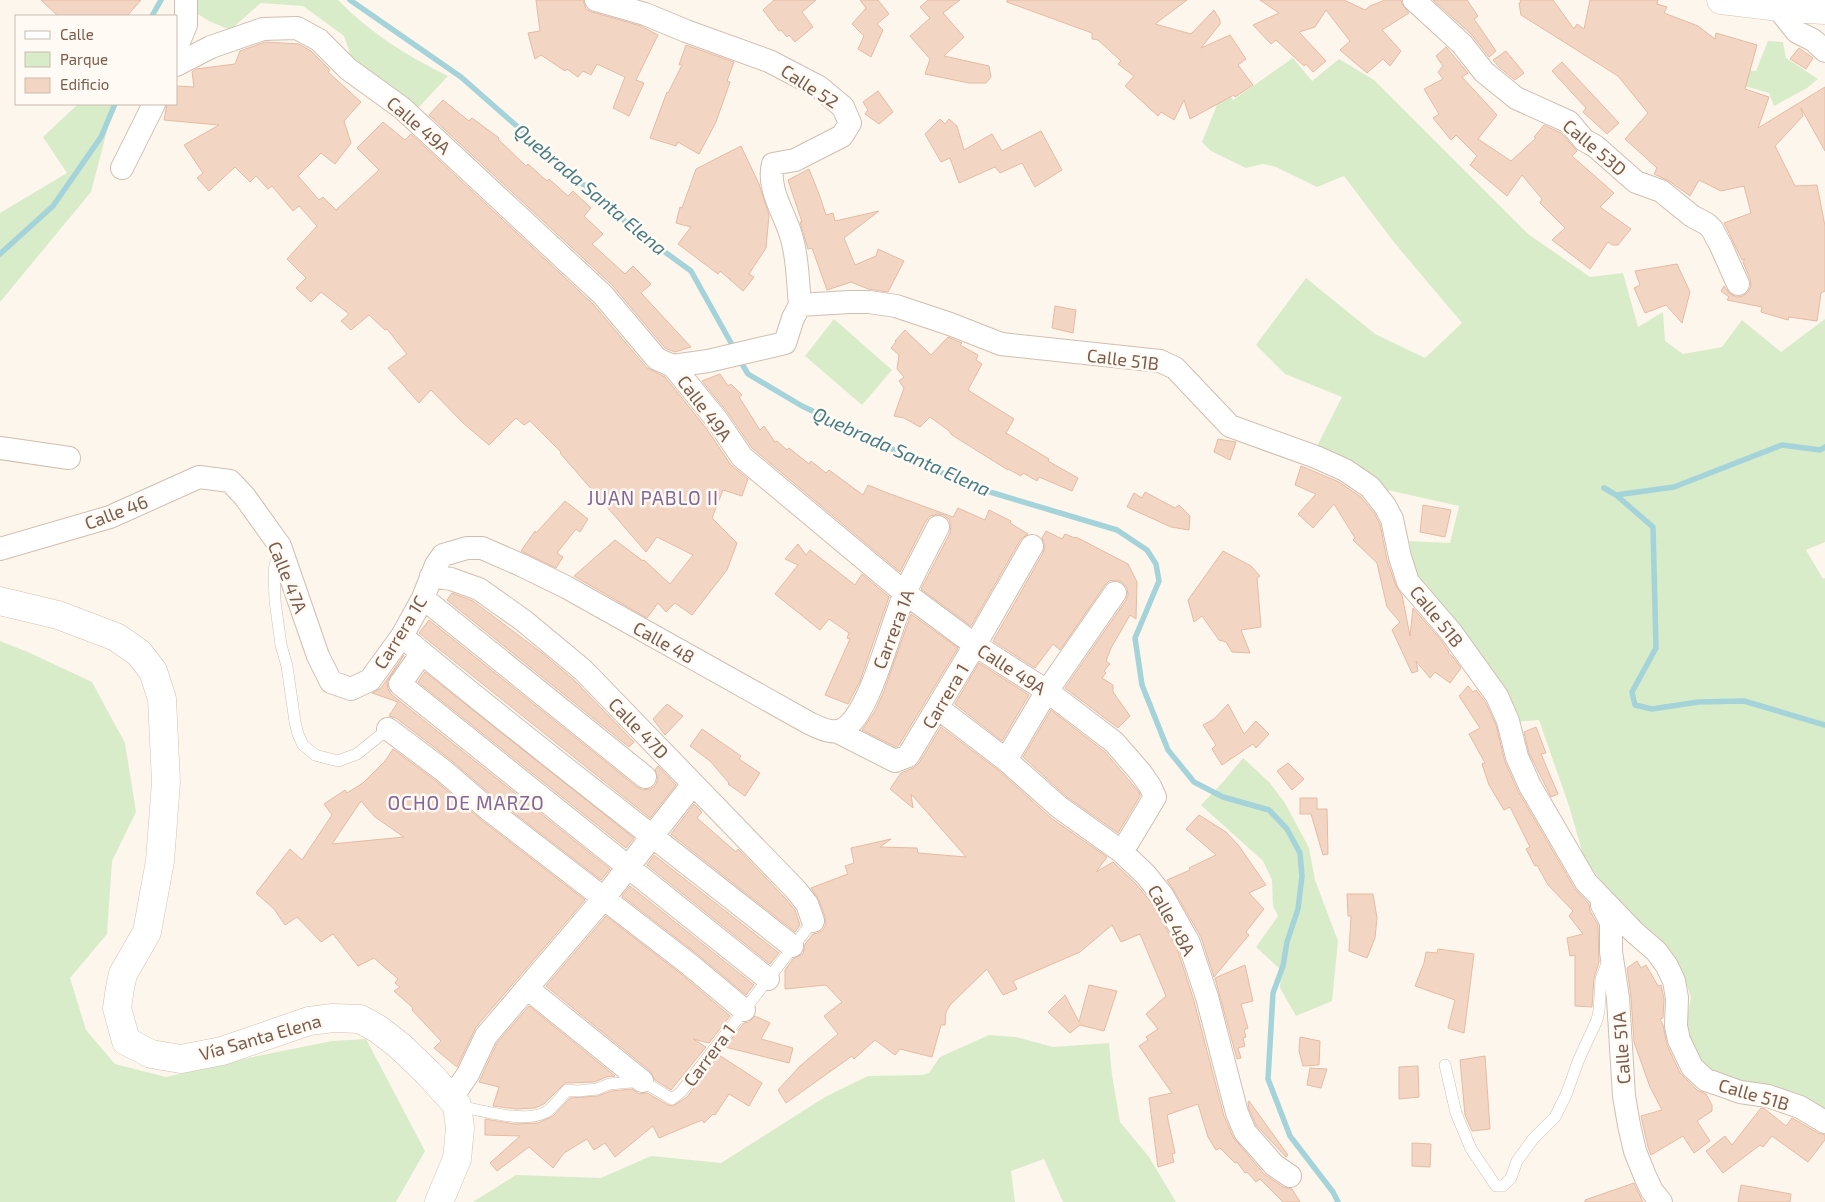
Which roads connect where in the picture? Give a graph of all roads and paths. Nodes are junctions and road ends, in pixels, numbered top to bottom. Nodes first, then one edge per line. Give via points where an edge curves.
1 (186, 0) edge
2 (596, 0) edge
3 (1414, 0) edge
4 (1721, 0) edge
5 (1778, 7) junction
6 (1819, 10) edge
7 (178, 43) edge
8 (1819, 45) edge
9 (178, 64) edge
10 (154, 105) edge
11 (122, 168) dead end
12 (1738, 284) dead end
13 (800, 305) junction
14 (673, 366) junction
15 (0, 448) edge
16 (69, 458) dead end
17 (230, 481) joint
18 (938, 528) dead end
19 (280, 546) junction
20 (1032, 546) dead end
21 (0, 548) edge
22 (482, 548) joint
23 (431, 576) junction
24 (905, 593) junction
25 (1115, 593) dead end
26 (423, 598) junction
27 (0, 601) edge
28 (402, 636) junction
29 (975, 645) junction
30 (422, 653) junction
31 (331, 682) joint
32 (1047, 691) junction
33 (938, 708) junction
34 (388, 729) joint
35 (841, 730) junction
36 (1006, 760) junction
37 (895, 761) joint
38 (645, 777) dead end
39 (693, 784) junction
40 (653, 835) junction
41 (1122, 852) junction
42 (628, 866) junction
43 (1594, 890) junction
44 (604, 898) junction
45 (813, 921) joint
46 (792, 946) junction
47 (1612, 952) junction
48 (768, 978) junction
49 (527, 988) junction
50 (744, 1010) junction
51 (1445, 1065) dead end
52 (642, 1082) junction
53 (454, 1102) junction
54 (1825, 1122) edge
55 (1290, 1176) dead end
56 (439, 1202) edge
57 (1661, 1202) edge

1 - 7 street via 186,25
2 - 13 street, Calle 52 via 645,14 769,60 819,88 843,107 850,123 842,136 795,160 773,164 771,173 773,188 793,242
3 - 12 street, Calle 53D via 1462,44 1484,72 1516,98 1569,122 1584,140 1636,182 1661,191 1707,224
4 - 5 main road
5 - 6 main road
5 - 8 street via 1798,32
6 - 8 street
9 - 14 street, Calle 49A via 211,46 263,29 297,28 319,40 348,70 416,120 603,295 656,359
10 - 11 street
13 - 14 street via 785,343
13 - 43 street, Calle 51B via 868,302 896,306 1002,344 1160,361 1175,368 1230,426 1331,463 1370,487 1392,519 1408,582 1451,632 1497,696 1530,786 1586,882
14 - 24 street, Calle 49A via 717,420 742,458
15 - 16 street
17 - 19 street, Calle 47A
17 - 21 street, Calle 46 via 199,477 110,517
18 - 24 street, Carrera 1A
19 - 31 street, Calle 47A via 318,656
19 - 34 lane via 274,570 275,602 295,722 303,745 315,755 338,761 358,754
20 - 29 street, Carrera 1
22 - 23 street, Carrera 1C via 467,548 443,555
22 - 35 street, Calle 48 via 566,587 809,723 825,730
23 - 26 street, Carrera 1C
23 - 39 street, Calle 47D via 479,589 524,622 583,670
24 - 29 street, Calle 49A
24 - 35 street, Carrera 1A via 861,709
25 - 32 street
26 - 28 street, Carrera 1C
26 - 38 street
27 - 53 main road, Vía Santa Elena via 58,614 116,636 138,653 152,672 162,699 166,782 160,861 146,932 123,974 120,988 117,1008 126,1041 151,1054 181,1059 222,1051 309,1021 360,1019 400,1046
28 - 30 street
28 - 31 street, Carrera 1C via 370,680 351,689
29 - 32 street, Calle 49A
29 - 33 street, Carrera 1
30 - 40 street
30 - 42 street via 400,684
32 - 36 street
32 - 41 street, Calle 49A via 1114,742 1145,779 1154,797
33 - 36 street, Calle 48A
33 - 37 street, Carrera 1 via 908,756
34 - 44 street
35 - 37 street, Calle 48
36 - 41 street, Calle 48A via 1058,807
39 - 40 street
39 - 45 street, Calle 47D via 796,890 807,904
40 - 42 street
40 - 46 street
41 - 55 street, Calle 48A via 1162,895 1189,943 1245,1132 1274,1165
42 - 44 street
42 - 48 street
43 - 47 street, Calle 51A via 1611,922
43 - 54 street, Calle 51B via 1667,966 1676,990 1679,1040 1692,1067 1706,1080 1800,1107
44 - 49 street
44 - 50 street
45 - 46 lane, Carrera 1
46 - 48 lane, Carrera 1
47 - 51 lane via 1600,979 1597,1020 1566,1095 1555,1117 1533,1139 1503,1186 1496,1186 1471,1149 1456,1113
47 - 57 street, Calle 51A via 1629,1125 1645,1176
48 - 50 lane, Carrera 1
49 - 52 street
49 - 53 street via 486,1036
50 - 52 lane, Carrera 1 via 681,1092 672,1099
52 - 53 lane via 567,1090 546,1112 534,1116 511,1116
53 - 56 main road via 460,1128 457,1159

